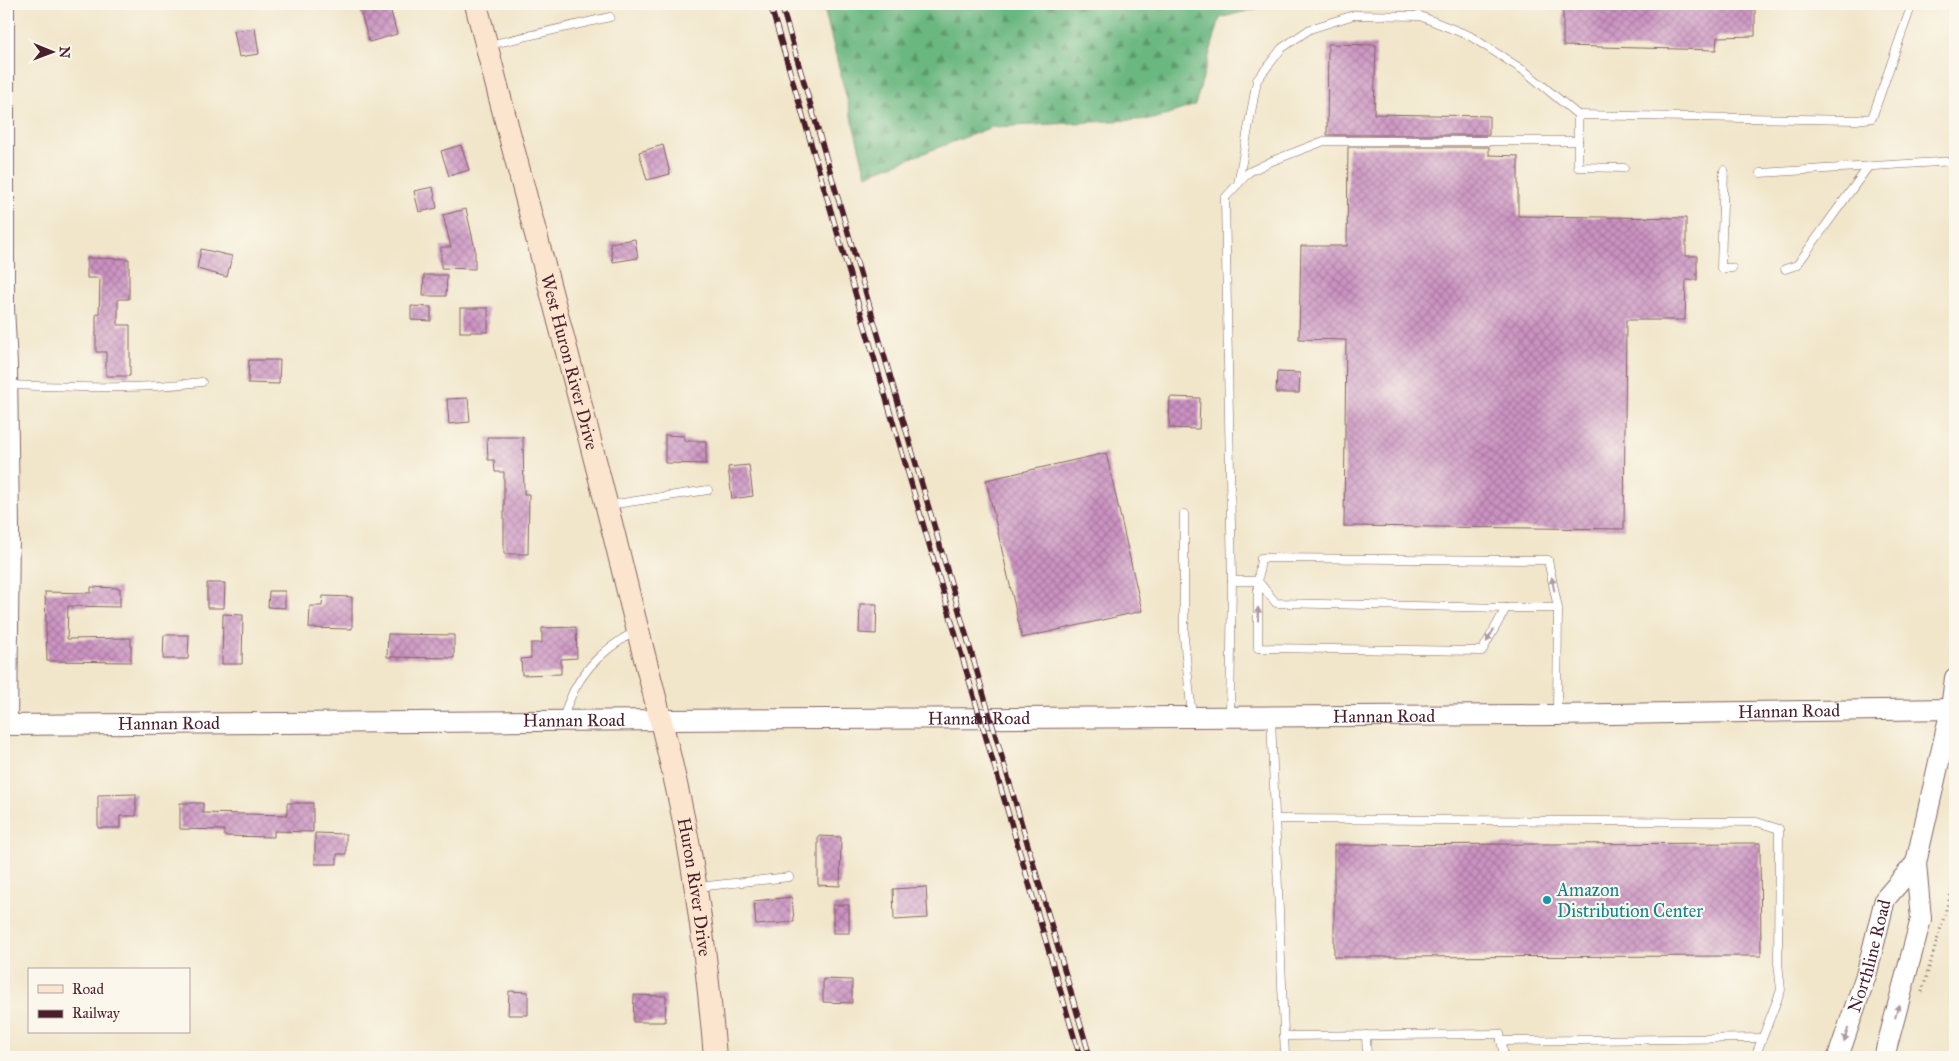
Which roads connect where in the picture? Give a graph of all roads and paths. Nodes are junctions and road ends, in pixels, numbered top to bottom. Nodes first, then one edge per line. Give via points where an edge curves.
1 (6, 4) edge
2 (476, 4) edge
3 (1912, 4) edge
4 (610, 17) dead end
5 (487, 45) junction
6 (1578, 115) junction
7 (1578, 141) junction
8 (1955, 161) edge
9 (1868, 167) junction
10 (1624, 168) dead end
11 (1724, 170) dead end
12 (1760, 173) dead end
13 (1238, 184) junction
14 (1732, 268) dead end
15 (1785, 269) dead end
16 (5, 282) edge
17 (202, 382) dead end
18 (9, 385) junction
19 (708, 490) dead end
20 (607, 505) junction
21 (1184, 514) dead end
22 (1232, 581) junction
23 (1258, 581) junction
24 (1506, 608) junction
25 (1558, 608) junction
26 (638, 630) junction
27 (1955, 678) edge
28 (1953, 709) edge
29 (1557, 714) junction
30 (1192, 716) junction
31 (1230, 716) junction
32 (1271, 716) junction
33 (563, 719) junction
34 (661, 720) junction
35 (6, 725) edge
36 (1275, 820) junction
37 (1916, 863) junction
38 (789, 877) dead end
39 (1955, 879) edge
40 (696, 888) junction
41 (1920, 1000) dead end
42 (1284, 1036) junction
43 (1366, 1036) junction
44 (1762, 1038) junction
45 (1501, 1041) junction
46 (715, 1057) edge
47 (1285, 1057) edge
48 (1367, 1057) edge
49 (1504, 1057) edge
50 (1754, 1057) edge
51 (1838, 1057) edge
52 (1884, 1057) edge

1 - 16 street
2 - 5 main road, West Huron River Drive
3 - 6 lane via 1872,118
4 - 5 lane
5 - 20 main road, West Huron River Drive
6 - 7 lane
6 - 13 lane via 1526,72 1470,36 1420,16 1354,15 1310,29 1282,48 1257,80
7 - 10 lane via 1578,167
7 - 13 lane via 1324,141 1249,172
8 - 9 lane
9 - 12 lane
9 - 15 lane via 1797,265
11 - 14 lane via 1721,268
13 - 22 lane via 1225,198
16 - 18 street
17 - 18 lane via 117,388
18 - 35 street via 11,528
19 - 20 lane
20 - 26 main road, West Huron River Drive
21 - 30 lane via 1184,637
22 - 23 lane
22 - 31 lane
23 - 24 lane via 1276,603
24 -> 23 lane via 1482,651 1258,648
25 -> 23 lane via 1548,560 1261,558
24 - 25 lane
25 - 29 lane
26 - 33 lane via 602,652 568,700
26 - 34 main road, West Huron River Drive
27 - 28 street, Northline Road
28 - 29 street, Hannan Road
28 - 37 street, Northline Road
29 - 32 street, Hannan Road
30 - 31 street, Hannan Road
30 - 34 street, Hannan Road
31 - 32 street, Hannan Road
32 - 36 lane
33 - 34 street, Hannan Road
33 - 35 street, Hannan Road
34 - 40 main road, Huron River Drive
36 - 42 lane
36 - 44 lane via 1757,822 1779,829 1778,962 1781,990
37 -> 51 street, Northline Road via 1885,900 1867,972
52 -> 37 street, Northline Road via 1921,919
38 - 40 lane
39 - 41 path
40 - 46 main road, Huron River Drive
42 - 43 lane
42 - 47 lane
43 - 45 lane via 1500,1034
43 - 48 lane
44 - 45 lane
44 - 50 lane
45 - 49 lane

